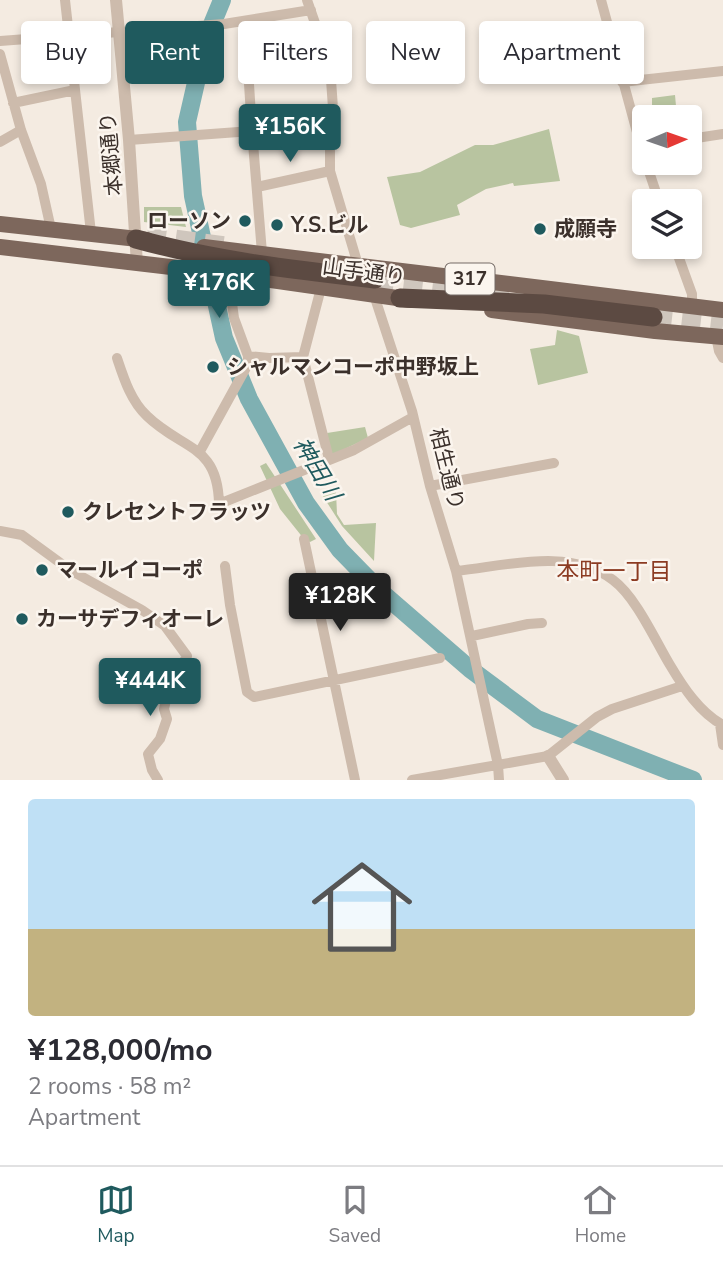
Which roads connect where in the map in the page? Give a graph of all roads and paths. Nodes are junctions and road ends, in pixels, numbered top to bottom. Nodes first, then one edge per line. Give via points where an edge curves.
1 (65, 0) edge
2 (117, 0) edge
3 (601, 0) edge
4 (309, 5) edge
5 (67, 21) edge
6 (245, 21) edge
7 (607, 21) edge
8 (238, 22) edge
9 (111, 31) edge
10 (119, 31) junction
11 (21, 39) edge
12 (0, 41) edge
13 (0, 54) edge
14 (723, 71) edge
15 (644, 80) edge
16 (4, 84) edge
17 (74, 84) edge
18 (249, 84) edge
19 (623, 84) edge
20 (75, 90) junction
21 (13, 103) junction
22 (632, 115) edge
23 (331, 124) junction
24 (21, 130) junction
25 (252, 131) junction
26 (723, 134) edge
27 (702, 137) edge
28 (130, 140) junction
29 (0, 142) edge
30 (330, 171) junction
31 (257, 187) junction
32 (0, 224) edge
33 (51, 229) junction
34 (91, 233) junction
35 (136, 239) junction
36 (0, 247) edge
37 (262, 254) junction
38 (192, 256) junction
39 (680, 259) edge
40 (221, 263) junction
41 (137, 264) junction
42 (358, 265) junction
43 (375, 287) junction
44 (321, 288) junction
45 (400, 298) joint
46 (692, 307) junction
47 (723, 310) edge
48 (655, 317) junction
49 (720, 337) edge
50 (303, 357) junction
51 (117, 358) dead end
52 (723, 358) edge
53 (248, 360) junction
54 (413, 417) junction
55 (200, 453) junction
56 (329, 459) junction
57 (554, 463) dead end
58 (430, 486) junction
59 (0, 531) edge
60 (304, 539) dead end
61 (225, 566) dead end
62 (455, 568) junction
63 (352, 581) dead end
64 (365, 594) dead end
65 (542, 623) dead end
66 (472, 636) junction
67 (440, 659) dead end
68 (334, 681) junction
69 (682, 686) junction
70 (722, 724) edge
71 (723, 745) edge
72 (548, 756) junction
73 (498, 765) junction
74 (158, 780) edge
75 (355, 780) edge
76 (412, 780) edge
77 (499, 780) edge
78 (563, 780) edge

1 - 5 street
2 - 10 street, 本郷通り
3 - 7 street
4 - 6 street
4 - 23 street via 330,66
8 - 10 street
9 - 10 street
10 - 28 street, 本郷通り
11 - 12 street
13 - 16 street
14 - 15 street
16 - 21 street
17 - 20 street
18 - 25 street
19 - 22 street
20 - 21 street
20 - 34 street
21 - 24 street
23 - 25 street
23 - 30 street
24 - 29 street
24 - 33 street
25 - 28 street
25 - 31 street
26 - 27 street
28 - 35 street, 本郷通り
30 - 31 street
30 - 42 street
31 - 37 street
32 - 33 main road
33 - 34 main road
34 - 35 main road
35 - 38 highway
35 - 41 street, 本郷通り
36 - 41 main road
37 - 40 main road, 山手通り / 317
37 - 42 main road, 山手通り / 317
38 - 40 highway
38 - 41 main road
39 - 46 street
40 - 43 highway via 272,267
40 - 44 main road, 山手通り
40 - 53 street
42 - 48 main road, 山手通り / 317
43 - 44 main road, 山手通り
43 - 45 main road, 山手通り
43 - 54 street, 相生通り
44 - 50 street
45 - 48 highway via 544,304
46 - 47 main road, 山手通り / 317
46 - 48 main road, 山手通り / 317
48 - 49 main road, 山手通り / 317
49 - 52 street
50 - 53 street
50 - 56 street
51 - 55 street via 127,389 145,415
53 - 55 street
54 - 56 street
54 - 58 street, 相生通り
55 - 56 street via 216,474 219,504
57 - 58 street
58 - 62 street, 相生通り
59 - 74 street via 22,536 142,610 164,626 187,656 168,691 167,719 160,739 148,754
60 - 68 street
61 - 68 street via 247,692 254,697
62 - 66 street, 相生通り
62 - 69 street via 537,561 591,568 614,580 634,605
63 - 64 street
65 - 66 street
66 - 73 street, 相生通り
67 - 68 street
68 - 75 street
69 - 70 street
69 - 72 street via 612,709
70 - 71 street
72 - 73 street
72 - 78 street
73 - 76 street
73 - 77 street

